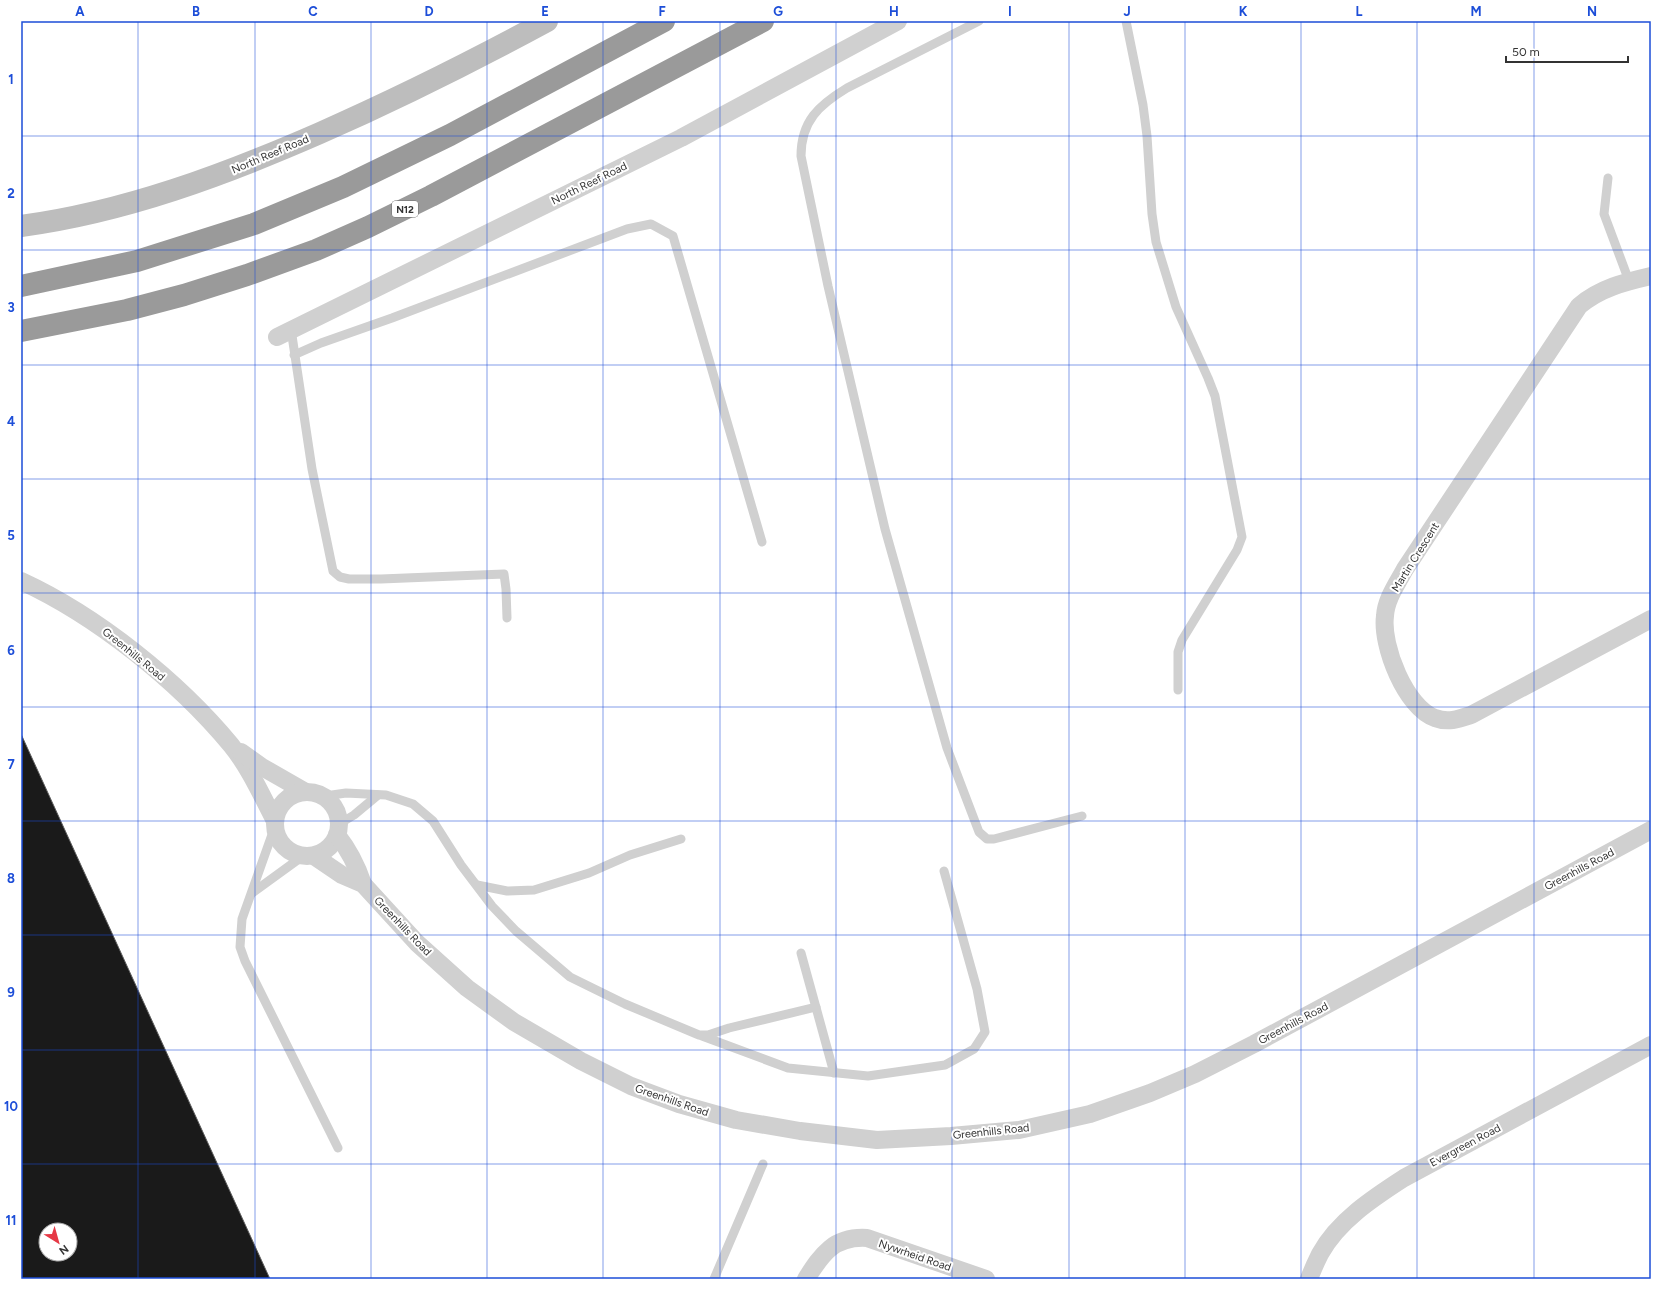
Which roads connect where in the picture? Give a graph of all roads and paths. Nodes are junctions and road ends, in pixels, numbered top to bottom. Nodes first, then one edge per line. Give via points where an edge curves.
1 (547, 21) edge
2 (664, 21) edge
3 (763, 21) edge
4 (898, 21) edge
5 (979, 21) edge
6 (1126, 21) edge
7 (1608, 178) dead end
8 (21, 226) edge
9 (1651, 276) edge
10 (1629, 281) junction
11 (21, 286) edge
12 (21, 331) edge
13 (284, 333) joint
14 (294, 355) junction
15 (762, 542) dead end
16 (21, 581) edge
17 (507, 618) dead end
18 (1651, 619) edge
19 (1178, 690) dead end
20 (232, 746) junction
21 (304, 791) junction
22 (378, 795) junction
23 (325, 796) junction
24 (1082, 816) dead end
25 (274, 824) junction
26 (338, 829) junction
27 (1651, 830) edge
28 (681, 839) dead end
29 (309, 856) junction
30 (944, 871) dead end
31 (363, 884) junction
32 (477, 886) junction
33 (252, 893) junction
34 (801, 953) dead end
35 (816, 1007) junction
36 (699, 1034) junction
37 (1651, 1045) edge
38 (834, 1072) junction
39 (338, 1148) dead end
40 (763, 1164) dead end
41 (714, 1279) edge
42 (806, 1279) edge
43 (986, 1279) edge
44 (1309, 1279) edge

1 - 8 main road, North Reef Road via 366,112 265,157 189,185 103,210 52,222
2 - 11 highway via 450,135 343,187 254,224 137,261
3 - 12 highway, N12 via 431,196 316,250 176,297 127,310
4 - 13 street, North Reef Road via 681,138
5 - 24 lane via 826,101 816,111 806,129 801,156 828,286 885,529 947,748 978,832 987,839 994,839
6 - 19 lane via 1143,106 1156,242 1176,307 1215,396 1242,537 1182,640 1178,652
7 - 10 lane via 1604,214
9 - 10 street, Martin Crescent
10 - 18 street, Martin Crescent via 1589,297 1580,306 1405,569 1388,602 1385,630 1394,666 1418,708 1435,718 1454,720 1471,715
13 - 14 lane
14 - 15 lane via 627,229 651,224 673,236
14 - 17 lane via 312,469 333,571 348,579 504,574
16 - 20 street, Greenhills Road via 91,621 140,657 192,703
20 - 21 street, Greenhills Road
20 - 25 street, Greenhills Road via 250,773
21 - 23 street
21 - 25 street via 284,800 278,809
22 - 23 lane via 346,793
22 - 26 lane
22 - 32 lane via 408,802 433,821
23 - 26 street via 338,813
25 - 29 street via 278,839 284,848 293,854
25 - 33 lane
26 - 29 street via 332,844 324,851
26 - 31 street, Greenhills Road
27 - 31 street, Greenhills Road via 1254,1044 1150,1093 1090,1114 1019,1130 884,1140 800,1131 736,1120 679,1104 631,1086 521,1026 466,988 417,943
28 - 32 lane via 534,890 507,891
29 - 31 street, Greenhills Road
29 - 33 lane
30 - 38 lane via 977,990 985,1032 974,1049 945,1065 868,1076
32 - 36 lane via 516,931 570,977 626,1004
33 - 39 lane via 242,919 240,947
34 - 35 lane
35 - 36 lane via 708,1035
35 - 38 lane
36 - 38 lane via 788,1068
37 - 44 street, Evergreen Road via 1404,1178 1381,1193 1334,1234 1321,1253
40 - 41 lane
42 - 43 street, Nywrheid Road via 821,1256 833,1246 847,1239 867,1238

